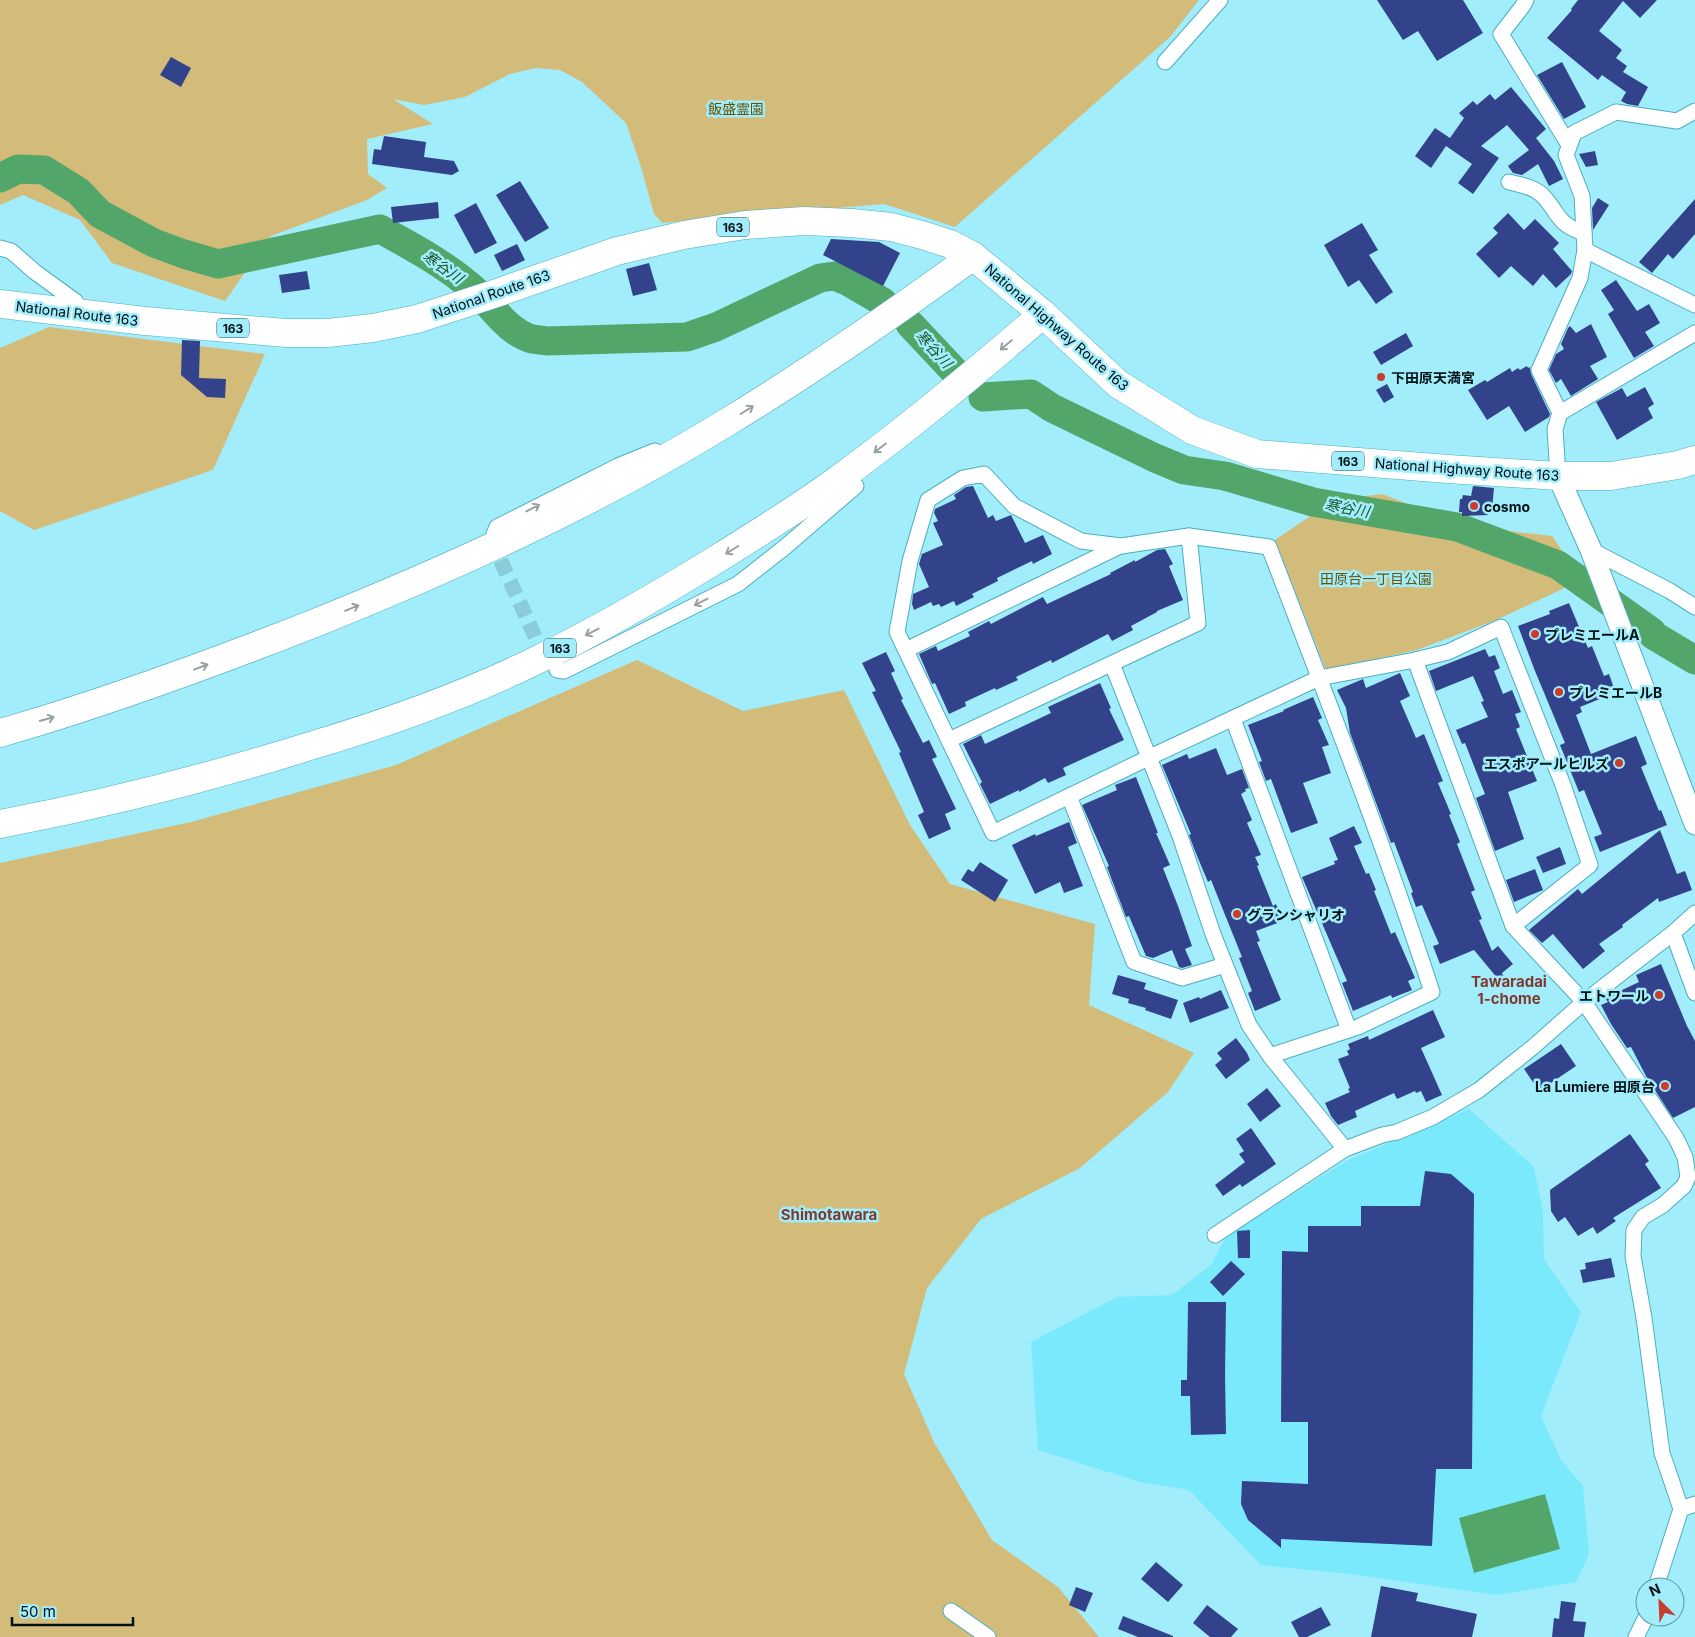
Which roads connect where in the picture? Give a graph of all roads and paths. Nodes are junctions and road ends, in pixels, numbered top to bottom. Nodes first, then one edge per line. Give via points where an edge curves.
1 (1220, 0) edge
2 (1526, 0) edge
3 (1165, 62) dead end
4 (1695, 111) edge
5 (1569, 145) junction
6 (1509, 182) dead end
7 (1584, 233) junction
8 (0, 248) edge
9 (1585, 250) junction
10 (973, 256) junction
11 (0, 304) edge
12 (1695, 305) edge
13 (84, 314) junction
14 (1043, 314) junction
15 (1695, 333) edge
16 (1560, 413) junction
17 (723, 425) junction
18 (1695, 460) edge
19 (1558, 476) junction
20 (856, 486) dead end
21 (494, 534) dead end
22 (1189, 536) junction
23 (777, 537) junction
24 (1121, 546) junction
25 (1591, 550) junction
26 (1695, 607) edge
27 (906, 650) junction
28 (1415, 660) junction
29 (1112, 664) junction
30 (557, 670) dead end
31 (1319, 678) junction
32 (1233, 719) junction
33 (0, 733) edge
34 (949, 740) junction
35 (1148, 758) junction
36 (1069, 796) junction
37 (0, 824) edge
38 (1695, 824) edge
39 (1695, 913) edge
40 (1513, 926) junction
41 (1672, 933) junction
42 (1225, 965) junction
43 (1695, 993) edge
44 (1584, 1002) junction
45 (1349, 1030) junction
46 (1270, 1056) junction
47 (1345, 1149) junction
48 (1691, 1162) edge
49 (1215, 1235) dead end
50 (1688, 1506) edge
51 (1660, 1577) edge
52 (951, 1611) dead end
53 (988, 1637) edge

1 - 3 street
2 - 5 street via 1501,34
4 - 5 street via 1677,120 1616,112 1574,133
5 - 7 street via 1566,155 1582,196
6 - 7 street via 1531,188 1543,196 1563,223
7 - 9 street
8 - 13 street via 11,251 75,301
9 - 12 street
9 - 16 street via 1580,278 1538,370
10 - 13 highway, National Route 163 / 163 via 950,244 891,227 804,222 745,225 617,251 464,304 373,328 286,333
10 - 14 highway, National Highway Route 163 / 163
17 -> 10 highway via 889,318
11 - 13 highway, National Route 163 / 163
14 - 19 highway, National Highway Route 163 / 163 via 1118,384 1192,430 1257,454
14 -> 23 highway, 163 via 905,429 834,482
15 - 16 street
16 - 19 street via 1555,429
21 -> 17 street via 497,527 618,466
33 -> 17 highway via 168,679 451,566 634,475
18 - 19 highway, National Highway Route 163 / 163 via 1678,466 1611,476
19 - 25 street
20 - 23 street
22 - 24 street
22 - 29 street via 1198,623
22 - 31 street via 1269,547
23 -> 30 street via 738,584 564,671
23 -> 37 highway, 163 via 472,690 253,764 150,792
24 - 27 street
24 - 27 street via 1081,541 1014,506 984,474 963,478 928,500 910,561 897,632
25 - 26 street
25 - 38 street
27 - 34 street
28 - 31 street
28 - 40 street
28 - 40 street via 1448,652 1501,627 1563,784 1590,865
29 - 34 street
29 - 35 street
31 - 32 street
31 - 45 street via 1399,891 1432,992
32 - 35 street
32 - 45 street
34 - 36 street via 993,833
35 - 36 street
35 - 42 street via 1180,836
36 - 42 street via 1134,962 1182,978
39 - 41 street
40 - 44 street
41 - 43 street
41 - 44 street
42 - 46 street via 1249,1025
44 - 47 street via 1479,1090 1433,1117
44 - 48 street
45 - 46 street
46 - 47 street
47 - 49 street
48 - 50 street via 1684,1186 1643,1217 1634,1230 1633,1256 1662,1453
50 - 51 street
52 - 53 street

